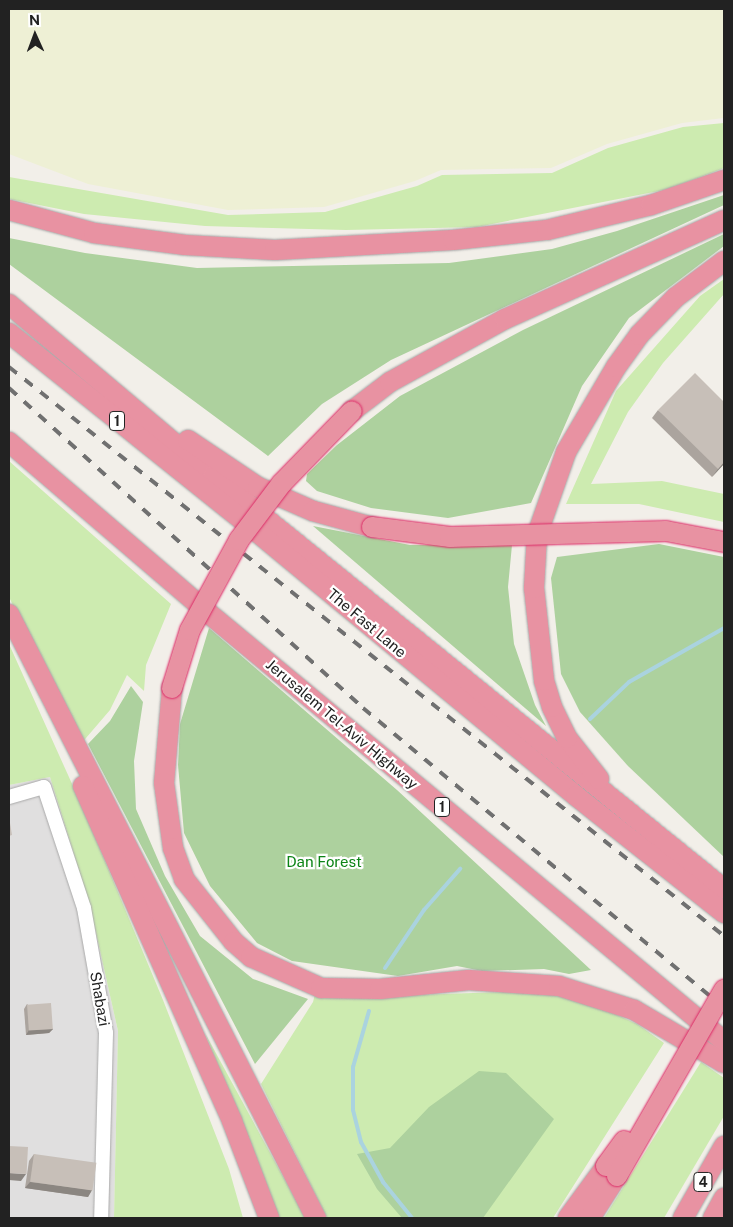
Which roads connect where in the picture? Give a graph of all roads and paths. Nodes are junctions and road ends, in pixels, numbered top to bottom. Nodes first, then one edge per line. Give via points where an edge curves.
1 (724, 180) edge
2 (9, 210) edge
3 (724, 220) edge
4 (724, 260) edge
5 (9, 304) edge
6 (9, 333) edge
7 (88, 373) junction
8 (9, 442) edge
9 (724, 542) edge
10 (9, 614) edge
11 (9, 623) edge
12 (9, 797) edge
13 (622, 808) junction
14 (724, 889) edge
15 (724, 913) edge
16 (160, 958) junction
17 (724, 990) edge
18 (724, 1041) edge
19 (724, 1062) edge
20 (724, 1146) edge
21 (611, 1171) junction
22 (724, 1198) edge
23 (101, 1218) edge
24 (255, 1218) edge
25 (269, 1218) edge
26 (316, 1218) edge
27 (568, 1218) edge
28 (590, 1218) edge
29 (682, 1218) edge
30 (713, 1218) edge

1 - 2 highway via 651,205 547,230 453,240 275,250 94,233
3 - 19 highway, bridge via 505,319 390,382 352,411 282,483 239,540 190,630 172,688 164,783 173,848 184,879 234,942 251,957 320,988 380,989 468,980 559,986 634,1010
4 - 13 highway via 676,297 639,334 616,367 566,452 537,535 537,636 552,707 568,738
5 - 7 highway, 1
6 - 15 highway, The Fast Lane / 1
7 - 9 highway, bridge via 258,487 313,511 372,527 450,537 666,531
7 - 13 highway, 1
8 - 18 highway, Jerusalem Tel-Aviv Highway / 1 via 223,625
10 - 26 highway
11 - 16 highway
12 - 23 street, Shabazi via 44,787 84,908 106,1033
13 - 14 highway, 1
16 - 24 highway
16 - 25 highway via 232,1121
17 - 21 highway, bridge
20 - 29 highway, 4
21 - 27 highway
21 - 28 highway
22 - 30 highway, 4

